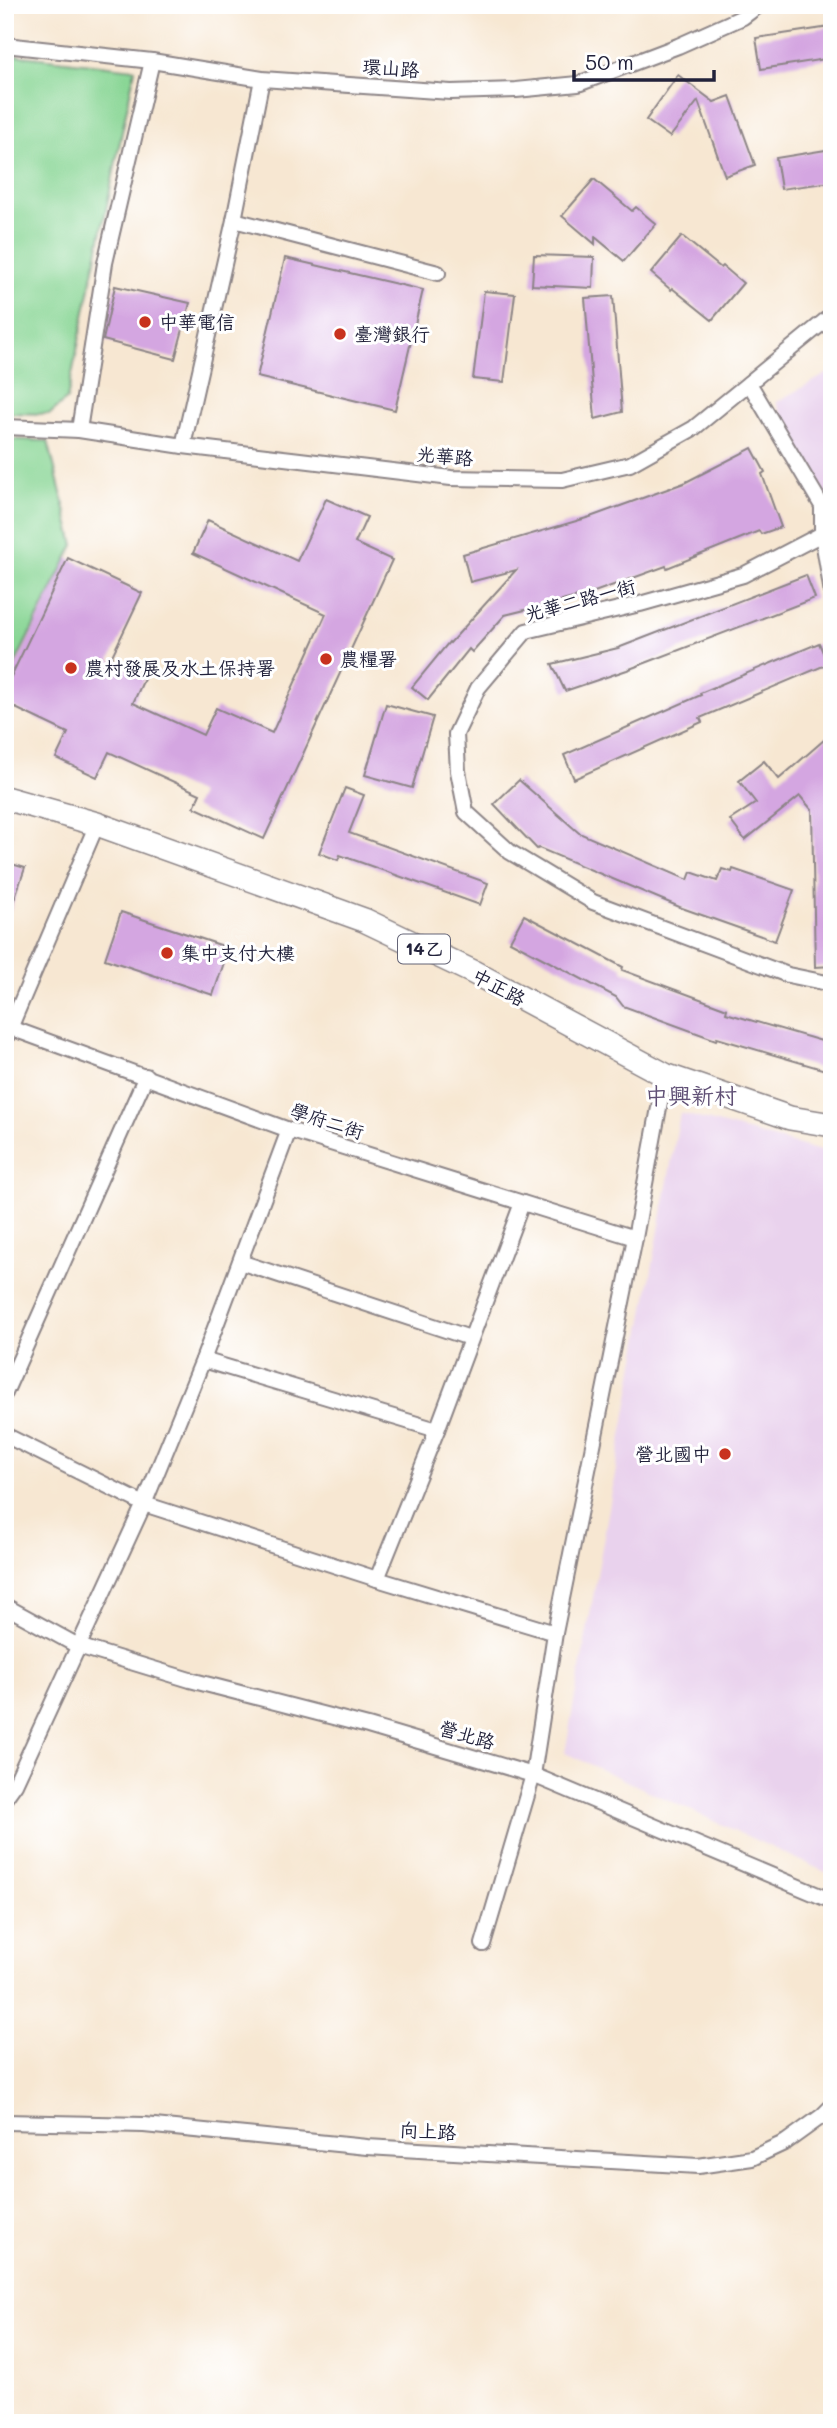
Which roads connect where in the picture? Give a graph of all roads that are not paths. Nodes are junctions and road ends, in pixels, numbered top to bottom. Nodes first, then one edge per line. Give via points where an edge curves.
1 (759, 5) edge
2 (5, 46) edge
3 (152, 61) junction
4 (262, 79) junction
5 (234, 220) junction
6 (438, 273) dead end
7 (832, 315) edge
8 (749, 383) junction
9 (5, 427) edge
10 (79, 430) junction
11 (183, 446) junction
12 (822, 534) junction
13 (832, 593) edge
14 (5, 798) edge
15 (97, 824) junction
16 (832, 984) edge
17 (8, 1034) edge
18 (665, 1075) junction
19 (146, 1076) junction
20 (832, 1125) edge
21 (289, 1130) junction
22 (522, 1203) junction
23 (635, 1238) junction
24 (240, 1262) junction
25 (470, 1338) junction
26 (203, 1360) junction
27 (5, 1393) edge
28 (437, 1430) junction
29 (5, 1435) edge
30 (144, 1504) junction
31 (377, 1579) junction
32 (5, 1606) edge
33 (555, 1633) junction
34 (78, 1646) junction
35 (533, 1775) junction
36 (5, 1798) edge
37 (832, 1901) edge
38 (482, 1944) dead end
39 (832, 2106) edge
40 (5, 2122) edge

1 - 4 street, 環山路 via 678,46 578,84 451,92
2 - 3 street, 環山路
3 - 4 street, 環山路
3 - 10 street via 105,263
4 - 5 street
5 - 6 street
5 - 11 street
7 - 8 street, 光華路
8 - 11 street, 光華路 via 694,428 630,464 562,480 451,478
8 - 12 street via 821,506
9 - 10 street, 光華路
10 - 11 street, 光華路
12 - 13 street
12 - 16 street, 光華二路一街 via 743,575 526,631 478,688 456,734 466,812 510,852 593,902 788,975
14 - 15 main road, 中正路 / 14乙
15 - 17 street
15 - 18 main road, 中正路 / 14乙 via 364,920 473,972
17 - 19 street, 學府二街
18 - 20 main road, 中正路 / 14乙 via 790,1118
18 - 23 street
19 - 21 street, 學府二街
19 - 27 street
21 - 22 street, 學府二街
21 - 24 street
22 - 23 street, 學府二街
22 - 25 street
23 - 33 street
24 - 25 street
24 - 26 street
25 - 28 street
26 - 28 street
26 - 30 street
28 - 31 street
29 - 30 street
30 - 31 street
30 - 34 street
31 - 33 street
32 - 34 street, 營北路
33 - 35 street
34 - 35 street, 營北路
34 - 36 street
35 - 37 street, 營北路
35 - 38 street
39 - 40 street, 向上路 via 786,2142 752,2158 698,2166 367,2147 144,2124

